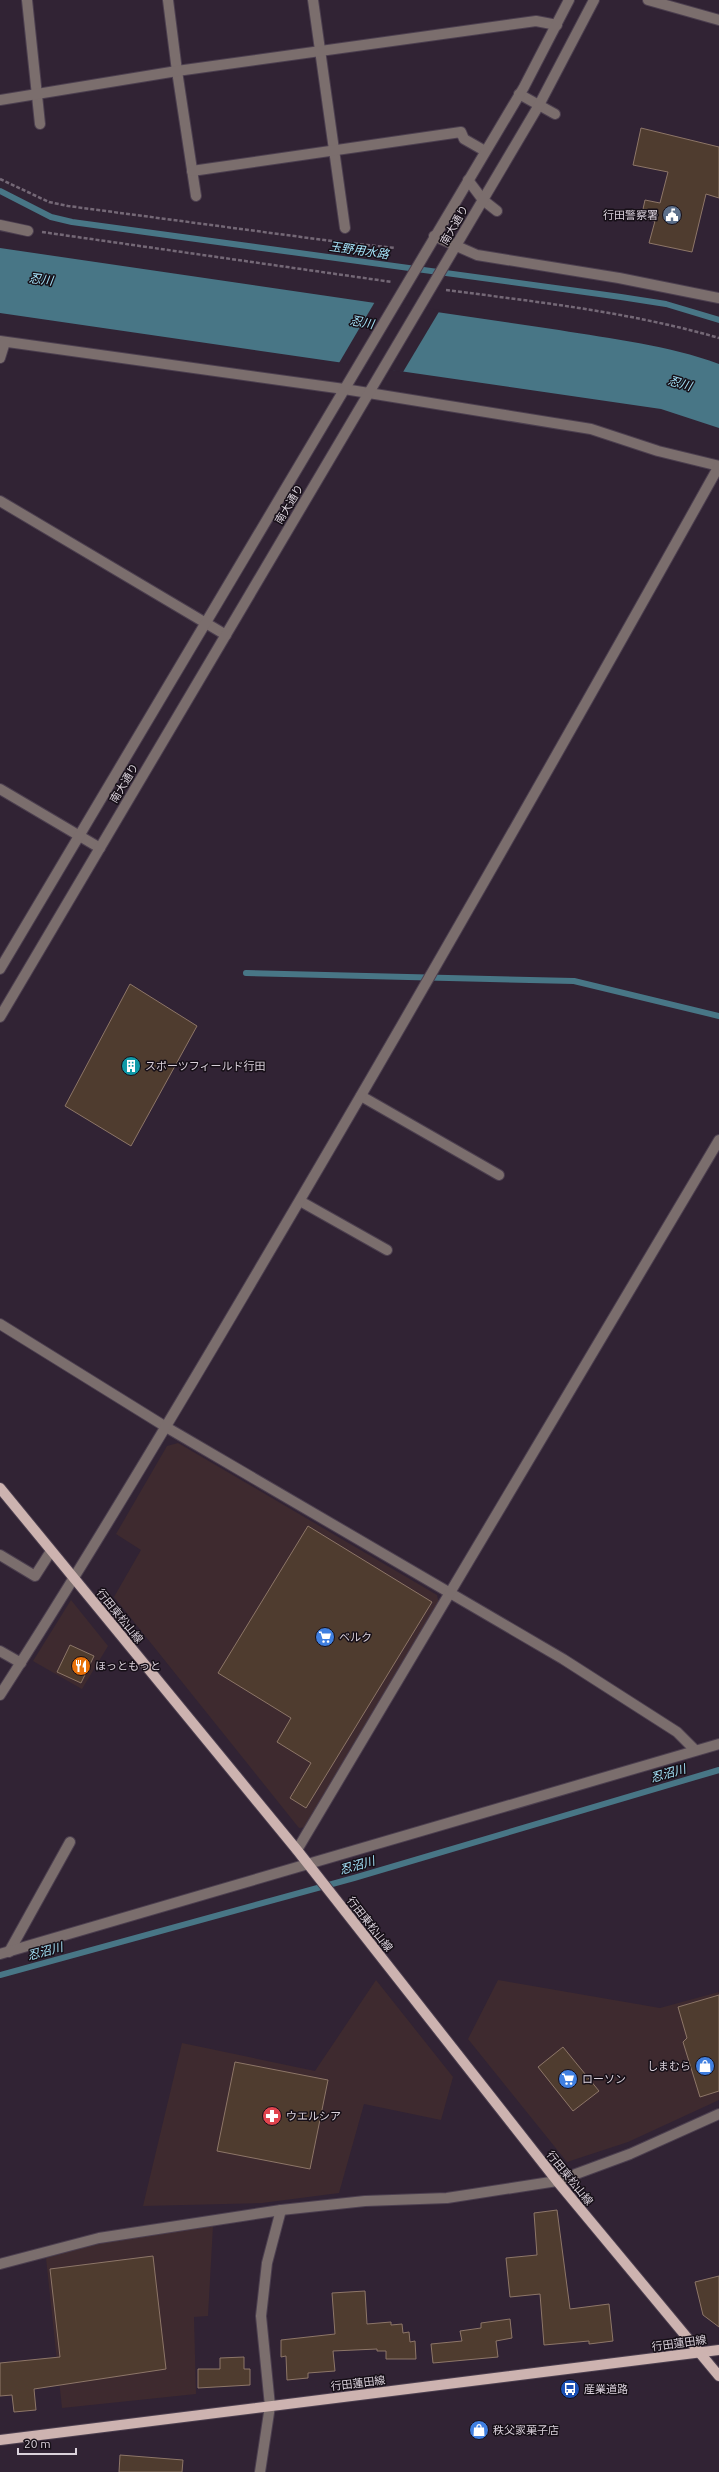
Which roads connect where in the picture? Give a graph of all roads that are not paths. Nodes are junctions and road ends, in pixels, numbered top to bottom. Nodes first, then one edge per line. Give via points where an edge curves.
1 (27, 0) edge
2 (168, 0) edge
3 (313, 0) edge
4 (569, 0) edge
5 (594, 0) edge
6 (649, 0) edge
7 (719, 20) edge
8 (557, 25) junction
9 (320, 52) junction
10 (177, 71) junction
11 (519, 94) junction
12 (37, 96) junction
13 (0, 100) edge
14 (539, 105) junction
15 (555, 114) dead end
16 (40, 124) dead end
17 (334, 149) junction
18 (485, 151) junction
19 (192, 171) junction
20 (468, 180) junction
21 (196, 196) dead end
22 (483, 200) junction
23 (497, 211) dead end
24 (0, 225) edge
25 (345, 228) dead end
26 (28, 231) road end
27 (434, 236) junction
28 (455, 247) junction
29 (719, 298) edge
30 (2, 342) edge
31 (0, 358) edge
32 (344, 389) junction
33 (369, 394) junction
34 (719, 466) edge
35 (0, 501) edge
36 (205, 622) junction
37 (226, 635) junction
38 (0, 789) edge
39 (79, 836) junction
40 (100, 848) junction
41 (0, 969) edge
42 (0, 1018) edge
43 (362, 1096) junction
44 (719, 1140) edge
45 (499, 1175) dead end
46 (300, 1201) junction
47 (387, 1250) dead end
48 (0, 1324) edge
49 (166, 1427) junction
50 (0, 1488) edge
51 (51, 1551) junction
52 (0, 1555) edge
53 (74, 1579) junction
54 (451, 1594) junction
55 (0, 1651) edge
56 (21, 1663) junction
57 (0, 1695) edge
58 (719, 1744) edge
59 (695, 1750) junction
60 (70, 1842) dead end
61 (297, 1850) junction
62 (307, 1864) junction
63 (5, 1953) edge
64 (719, 2114) edge
65 (557, 2181) junction
66 (281, 2210) junction
67 (0, 2264) edge
68 (719, 2350) edge
69 (699, 2354) junction
70 (719, 2376) edge
71 (270, 2406) junction
72 (0, 2440) edge
73 (260, 2472) edge

1 - 12 street
2 - 10 street
3 - 9 street
4 - 8 street, 南大通り
5 - 14 street, 南大通り
6 - 7 street
8 - 9 street via 536,21
8 - 11 street, 南大通り
9 - 10 street
9 - 17 street
10 - 12 street
10 - 19 street
11 - 14 street
11 - 18 street, 南大通り
12 - 13 street
12 - 16 street
14 - 15 street
14 - 22 street, 南大通り
17 - 18 street via 462,132 464,139
17 - 19 street
17 - 25 street
18 - 20 street, 南大通り
19 - 21 street
20 - 22 street
20 - 27 street, 南大通り
22 - 23 street
22 - 28 street, 南大通り
24 - 26 street
27 - 28 street
27 - 32 street, 南大通り
28 - 29 street via 477,255 619,278
28 - 33 street, 南大通り
30 - 31 street
30 - 32 street
32 - 33 street
32 - 36 street, 南大通り
33 - 34 street via 591,429 658,451
33 - 37 street, 南大通り
34 - 43 street
35 - 36 street
36 - 37 street
36 - 39 street, 南大通り
37 - 40 street, 南大通り
38 - 39 street
39 - 40 street
39 - 41 street, 南大通り
40 - 42 street, 南大通り
43 - 45 street
43 - 46 street
44 - 54 street
46 - 47 street
46 - 49 street
48 - 49 street
49 - 53 street
49 - 54 street
50 - 51 main road, 行田東松山線
51 - 52 street via 34,1576
51 - 53 main road, 行田東松山線
53 - 56 street
53 - 61 main road, 行田東松山線
54 - 59 street via 563,1659 677,1732
54 - 61 street
55 - 56 street
56 - 57 street
58 - 59 street
59 - 62 street
60 - 63 street
61 - 62 main road, 行田東松山線
62 - 63 street
62 - 65 main road, 行田東松山線
64 - 65 street via 630,2154
65 - 66 street via 447,2198 365,2201
65 - 69 main road, 行田東松山線
66 - 67 street via 99,2238
66 - 71 street via 267,2263 261,2316
68 - 69 main road, 行田蓮田線
69 - 70 main road, 行田東松山線
69 - 71 main road, 行田蓮田線
71 - 72 main road, 行田蓮田線
71 - 73 street

